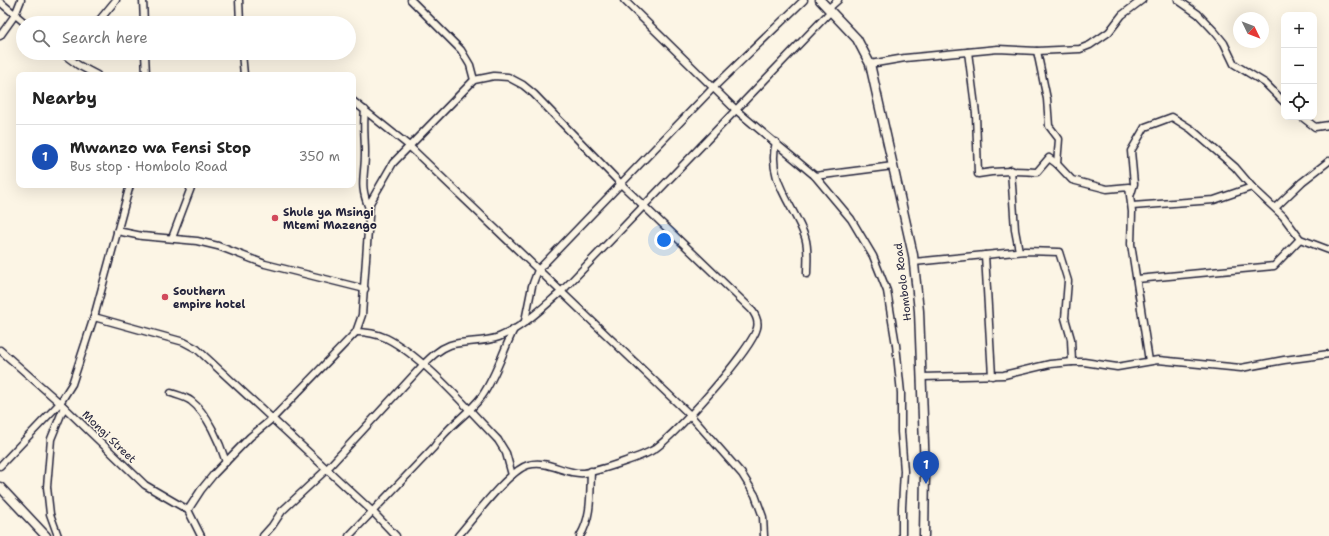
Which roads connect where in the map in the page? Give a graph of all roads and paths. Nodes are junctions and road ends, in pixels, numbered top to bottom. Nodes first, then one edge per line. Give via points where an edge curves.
1 (22, 0) edge
2 (116, 0) edge
3 (143, 0) edge
4 (239, 0) edge
5 (411, 0) edge
6 (624, 0) edge
7 (804, 0) edge
8 (820, 0) edge
9 (838, 0) edge
10 (1142, 0) edge
11 (1178, 0) edge
12 (0, 2) edge
13 (830, 9) junction
14 (15, 15) junction
15 (103, 16) edge
16 (144, 16) edge
17 (240, 16) edge
18 (0, 36) edge
19 (1037, 51) junction
20 (968, 52) junction
21 (76, 60) edge
22 (145, 60) edge
23 (243, 60) edge
24 (870, 64) junction
25 (93, 72) edge
26 (146, 72) edge
27 (244, 72) edge
28 (474, 80) junction
29 (713, 88) junction
30 (1281, 99) edge
31 (356, 103) edge
32 (365, 110) junction
33 (736, 110) junction
34 (1306, 120) edge
35 (1329, 125) edge
36 (776, 142) junction
37 (408, 145) junction
38 (1329, 161) edge
39 (1057, 164) junction
40 (893, 166) junction
41 (1011, 170) junction
42 (815, 176) junction
43 (621, 184) junction
44 (1252, 187) junction
45 (129, 188) edge
46 (191, 188) edge
47 (1131, 195) junction
48 (644, 206) junction
49 (1132, 206) junction
50 (1275, 208) junction
51 (369, 210) junction
52 (118, 231) junction
53 (172, 238) junction
54 (1300, 239) junction
55 (1329, 250) edge
56 (1019, 251) junction
57 (985, 254) junction
58 (914, 262) junction
59 (538, 270) junction
60 (807, 274) dead end
61 (1137, 279) junction
62 (365, 289) junction
63 (561, 292) junction
64 (94, 317) junction
65 (525, 320) junction
66 (514, 328) junction
67 (356, 332) junction
68 (0, 350) edge
69 (1329, 354) edge
70 (1149, 361) junction
71 (1072, 362) junction
72 (423, 365) junction
73 (992, 376) junction
74 (922, 377) junction
75 (171, 393) dead end
76 (62, 405) junction
77 (470, 410) junction
78 (690, 415) junction
79 (273, 418) junction
80 (226, 462) junction
81 (0, 466) edge
82 (327, 469) junction
83 (591, 471) junction
84 (512, 475) junction
85 (0, 488) edge
86 (188, 510) junction
87 (373, 512) junction
88 (46, 536) edge
89 (58, 536) edge
90 (202, 536) edge
91 (263, 536) edge
92 (349, 536) edge
93 (396, 536) edge
94 (458, 536) edge
95 (580, 536) edge
96 (764, 536) edge
97 (902, 536) edge
98 (924, 536) edge

1 - 14 street
2 - 15 street
3 - 16 street
4 - 17 street
5 - 28 street via 461,50 470,65
6 - 29 street
7 - 29 street
8 - 13 street, Hombolo Road
9 - 13 street
10 - 19 street via 1122,15 1109,32 1090,45 1080,49
11 - 30 street via 1198,14 1215,32 1234,64 1265,83
12 - 14 street
13 - 24 street, Hombolo Road via 857,39
13 - 33 street
14 - 18 street
19 - 20 street via 998,49
19 - 39 street via 1047,99 1048,126 1059,139
20 - 24 street
20 - 41 street via 976,114 978,174
21 - 25 street
22 - 26 street
23 - 27 street
24 - 40 street, Hombolo Road
28 - 37 street
28 - 43 street via 494,76 508,77 523,85
29 - 33 street
29 - 43 street
31 - 32 street
32 - 37 street
32 - 51 street via 362,184
33 - 36 street
33 - 48 street
34 - 35 street via 1315,128
36 - 42 street
36 - 60 street via 774,157 782,193 808,246
37 - 51 street via 393,163 370,203
37 - 59 street
38 - 50 street
39 - 41 street via 1049,158 1037,172
39 - 47 street via 1072,180 1106,189 1127,186
40 - 42 street
40 - 58 street, Hombolo Road
41 - 56 street
42 - 97 street via 851,219 879,267 887,291 901,393 904,471
43 - 48 street
43 - 59 street
44 - 47 street via 1236,167 1191,129 1172,117 1145,127 1131,150 1134,184
44 - 49 street via 1214,200
44 - 50 street
45 - 52 street
46 - 53 street
47 - 49 street
48 - 63 street
48 - 78 street via 751,308 757,320 758,327 754,339
49 - 61 street via 1131,244
50 - 54 street
51 - 62 street
52 - 53 street
52 - 64 street
53 - 62 street via 218,246 265,264
54 - 55 street
54 - 61 street via 1274,266
56 - 57 street
56 - 71 street via 1059,252 1068,281 1065,318 1071,339
57 - 58 street
57 - 73 street
58 - 74 street, Hombolo Road
59 - 63 street
59 - 65 street
61 - 70 street
62 - 67 street via 362,315
63 - 65 street
63 - 78 street
64 - 76 street via 76,374
64 - 79 street via 184,342 197,349
65 - 66 street
66 - 72 street via 497,338 450,345
66 - 77 street via 488,387
67 - 72 street via 377,334
67 - 79 street
68 - 76 street, Mongi Street
69 - 70 street via 1241,368
70 - 71 street via 1117,367
71 - 73 street
72 - 77 street
72 - 82 street
73 - 74 street
74 - 98 street, Hombolo Road
75 - 80 street via 190,400 196,406 221,445
76 - 81 street
76 - 86 street, Mongi Street via 145,485
76 - 89 street via 51,439 47,487 50,514
77 - 84 street via 498,440 506,453
77 - 87 street via 455,421
78 - 83 street via 667,439 651,451
78 - 96 street via 742,474 755,495 763,517
79 - 80 street
79 - 82 street
80 - 86 street via 201,490
82 - 87 street
82 - 91 street via 282,511
83 - 84 street via 576,472 538,464 527,465
83 - 95 street via 588,514
84 - 94 street
85 - 88 street
86 - 90 street
87 - 92 street
87 - 93 street

